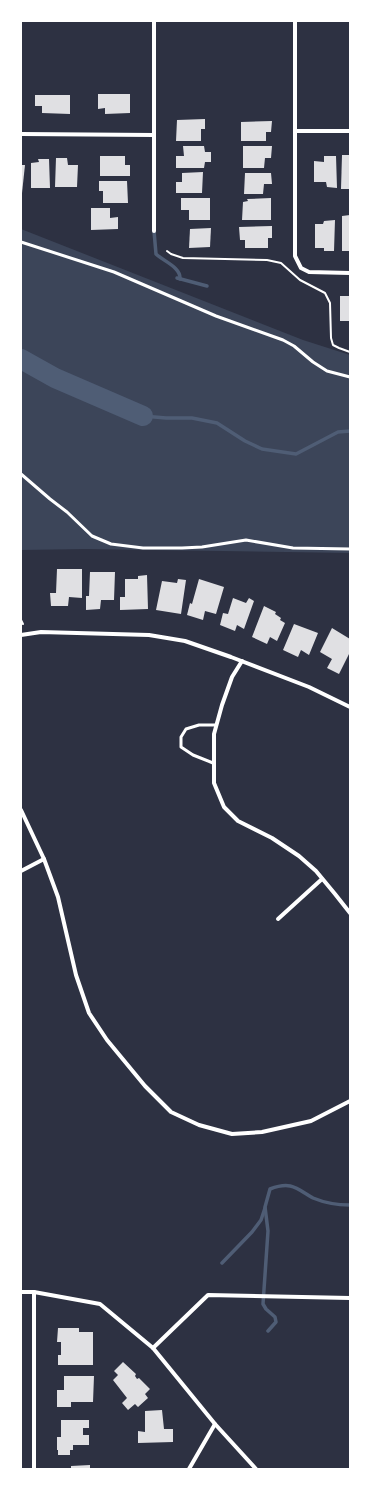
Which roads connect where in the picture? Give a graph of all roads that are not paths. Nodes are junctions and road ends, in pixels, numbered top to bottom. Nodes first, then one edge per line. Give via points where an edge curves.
1 (154, 21) edge
2 (295, 21) edge
3 (295, 131) junction
4 (350, 131) edge
5 (21, 134) edge
6 (154, 134) junction
7 (154, 231) dead end
8 (21, 242) edge
9 (350, 273) edge
10 (350, 377) edge
11 (21, 474) edge
12 (350, 549) edge
13 (21, 634) edge
14 (242, 661) junction
15 (350, 707) edge
16 (216, 725) junction
17 (213, 763) junction
18 (21, 810) edge
19 (44, 859) junction
20 (21, 871) edge
21 (322, 879) junction
22 (350, 913) edge
23 (278, 919) dead end
24 (350, 1101) edge
25 (21, 1292) edge
26 (34, 1292) junction
27 (350, 1298) edge
28 (153, 1348) junction
29 (215, 1424) junction
30 (34, 1469) edge
31 (189, 1469) edge
32 (256, 1469) edge

1 - 6 street
2 - 3 street
3 - 4 street
3 - 9 street via 295,256 304,270 314,273
5 - 6 street
6 - 7 street
8 - 10 lane via 114,272 216,316 283,340 327,371
11 - 12 lane via 92,536 111,544 143,548 182,548 246,540 293,548
13 - 14 street via 42,632 149,635 185,641
14 - 15 street via 309,687
14 - 16 street via 232,677
16 - 17 street
16 - 17 lane via 200,725 186,729 181,737 181,747
17 - 21 street via 214,784 224,807 238,821 272,838 299,856
18 - 19 street
19 - 20 street
19 - 24 street via 58,897 76,975 89,1013 107,1040 145,1086 171,1112 200,1126 232,1134 262,1132 311,1121
21 - 22 street
21 - 23 street
25 - 26 street
26 - 28 street via 100,1304
26 - 30 street
27 - 28 street via 208,1295
28 - 29 street
29 - 31 street
29 - 32 street

